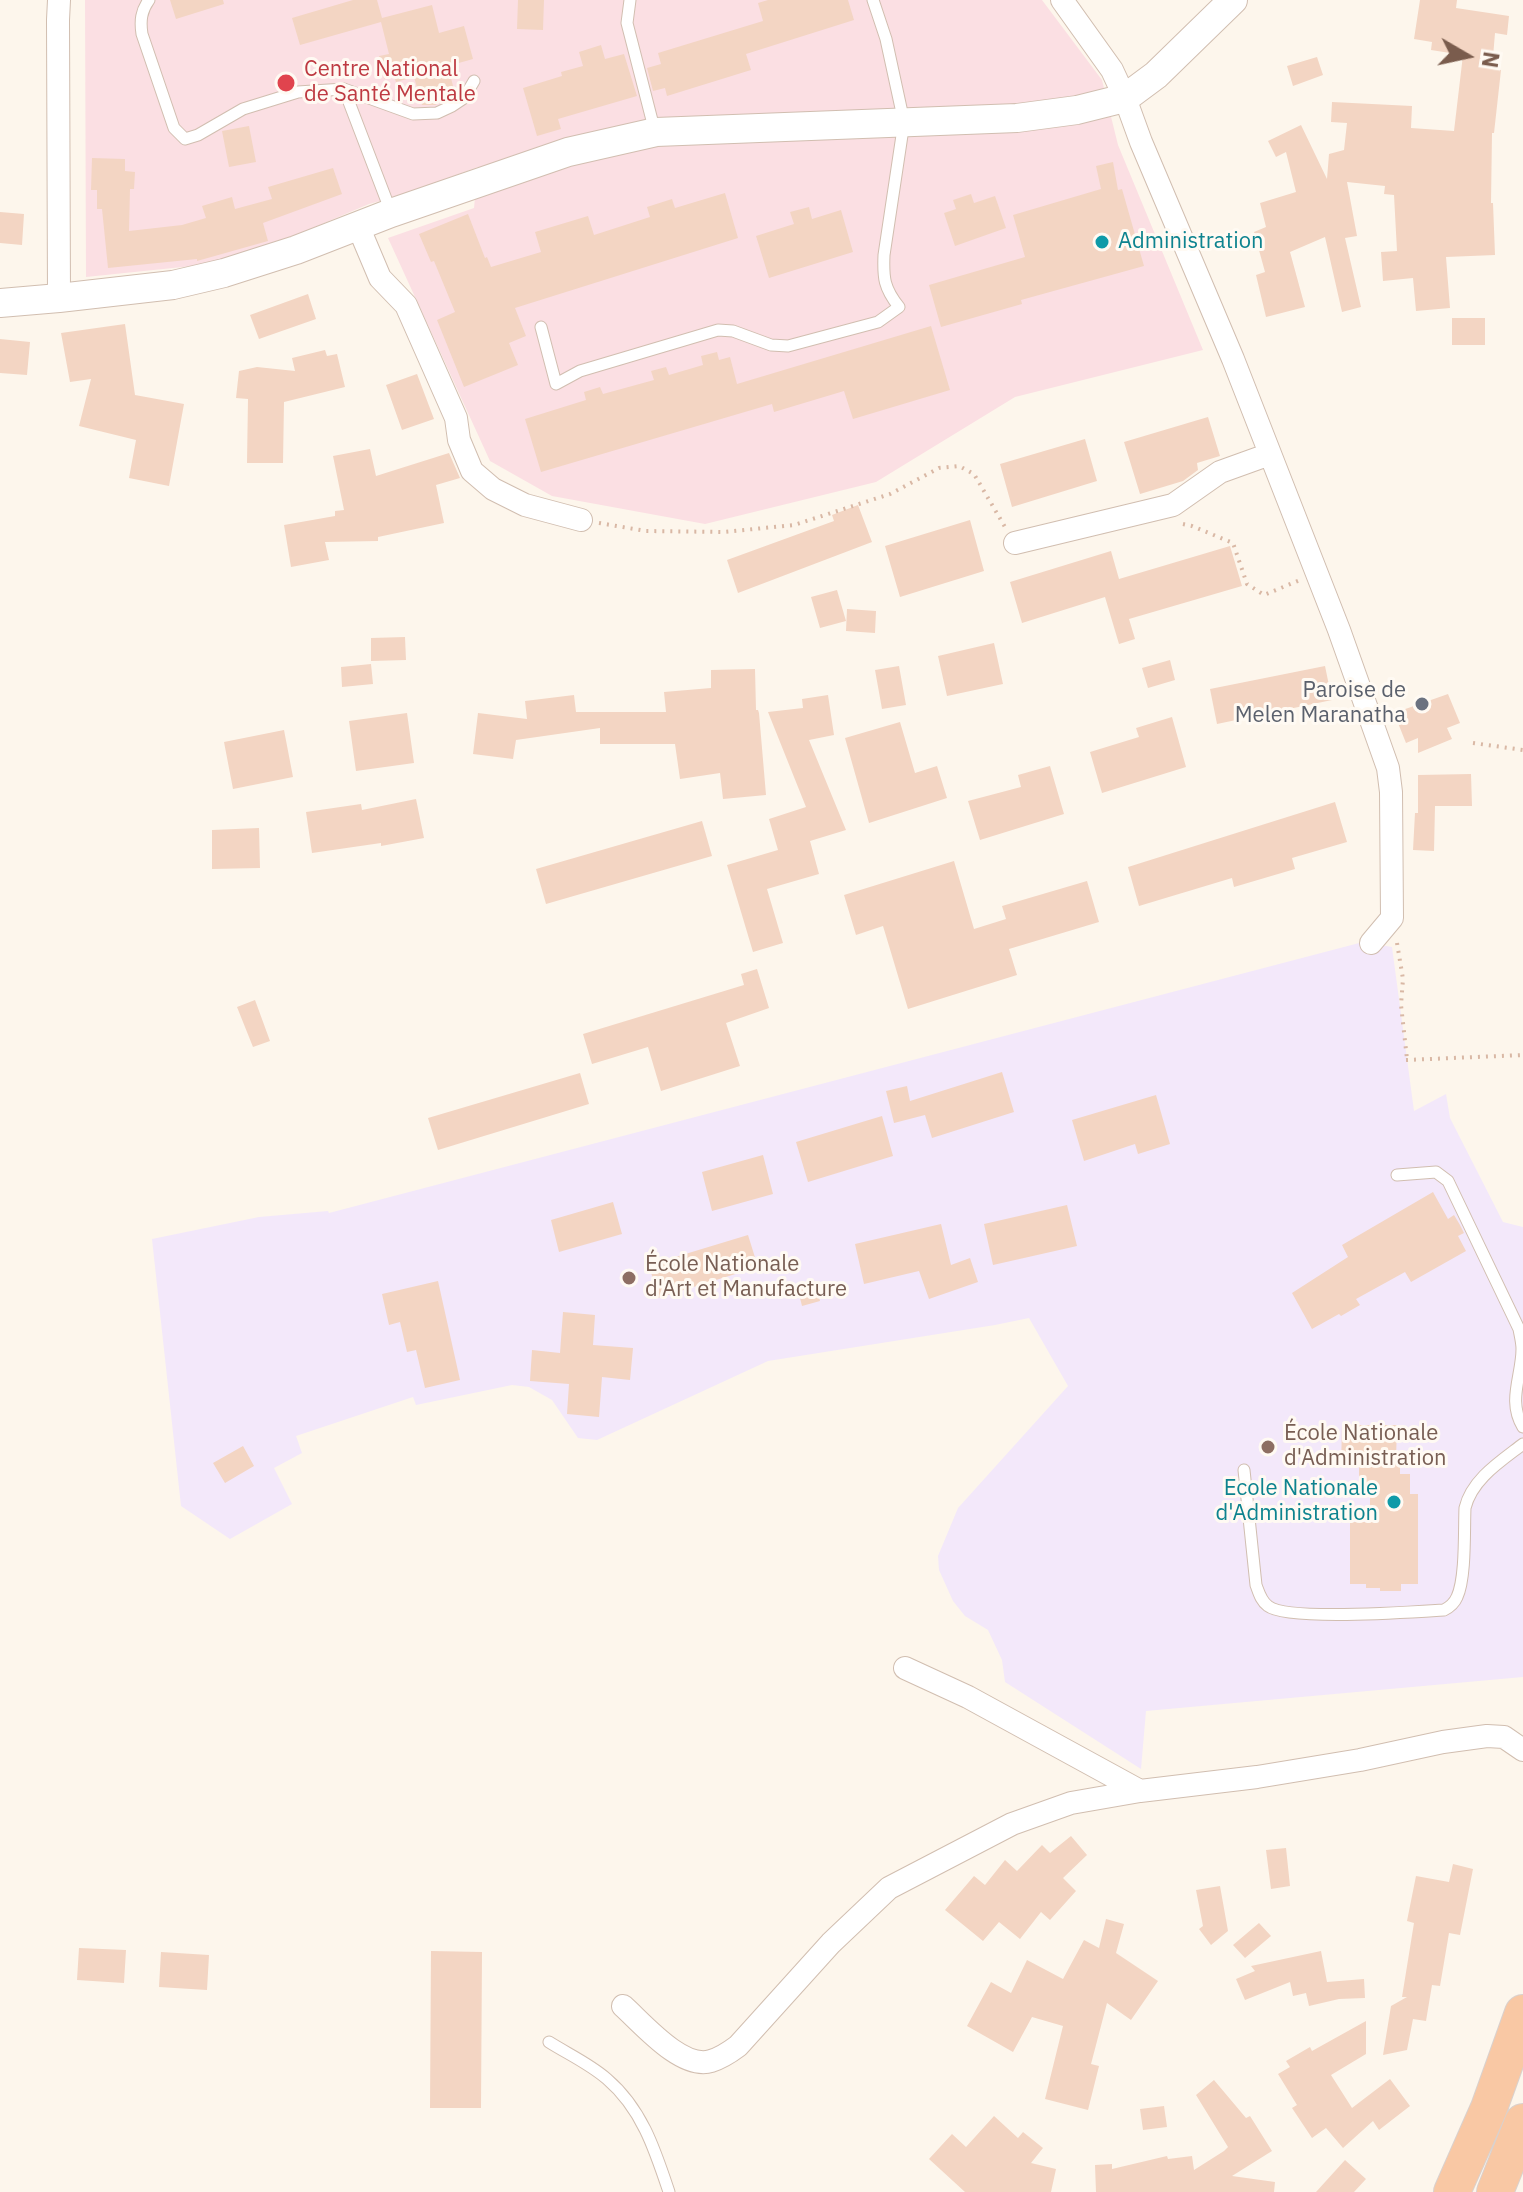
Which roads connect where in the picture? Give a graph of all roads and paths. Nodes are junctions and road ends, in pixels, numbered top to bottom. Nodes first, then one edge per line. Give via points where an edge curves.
1 (59, 0) edge
2 (149, 0) edge
3 (630, 0) edge
4 (873, 0) edge
5 (1062, 0) edge
6 (1233, 0) edge
7 (474, 81) dead end
8 (344, 89) junction
9 (1125, 98) junction
10 (904, 122) junction
11 (656, 132) junction
12 (391, 213) junction
13 (358, 226) junction
14 (59, 298) junction
15 (0, 303) edge
16 (541, 327) dead end
17 (1270, 454) junction
18 (581, 520) joint
19 (1179, 524) dead end
20 (1015, 543) joint
21 (1317, 573) junction
22 (1473, 743) dead end
23 (1523, 750) edge
24 (1392, 918) junction
25 (1371, 943) dead end
26 (1523, 1055) edge
27 (1397, 1175) dead end
28 (1523, 1427) edge
29 (1523, 1444) edge
30 (1244, 1470) dead end
31 (905, 1668) dead end
32 (1523, 1750) edge
33 (1140, 1791) junction
34 (623, 2006) dead end
35 (1523, 2013) edge
36 (549, 2042) dead end
37 (1523, 2122) edge
38 (669, 2192) edge
39 (1452, 2192) edge
40 (1495, 2192) edge

1 - 14 street
2 - 8 lane via 140,20 142,34 174,128 185,139 243,109 298,92
3 - 11 lane via 627,23
4 - 10 lane
5 - 9 street via 1112,70
6 - 9 street
7 - 8 lane via 464,98 437,113 413,114
8 - 12 lane
9 - 10 street via 1049,115
9 - 17 street
10 - 11 street
10 - 16 lane via 883,274 887,292 899,307 878,322 788,346 718,330 580,371 556,384
11 - 12 street via 568,152
12 - 13 street
13 - 14 street via 224,273 173,285
13 - 18 street via 380,278 406,305 456,418 472,471 525,505
14 - 15 street
17 - 20 street via 1220,472 1173,505
17 - 21 street
18 - 20 path via 646,531 724,532 794,525 890,494 939,468 959,466 974,474
19 - 21 path via 1233,543 1247,584 1264,595
21 - 24 street via 1388,768
22 - 23 path
24 - 25 street
24 - 26 path via 1403,979 1406,1060
27 - 28 lane via 1436,1172 1448,1181 1519,1329 1516,1412
29 - 30 lane via 1483,1476 1468,1497 1461,1584 1444,1610 1309,1615 1269,1608 1256,1585
31 - 33 street
32 - 33 street via 1504,1737 1487,1736 1257,1777
33 - 34 street via 1071,1803 1012,1824 889,1888 738,2046 708,2062 678,2055
35 - 39 highway
36 - 38 lane via 606,2078 638,2114
37 - 40 highway

